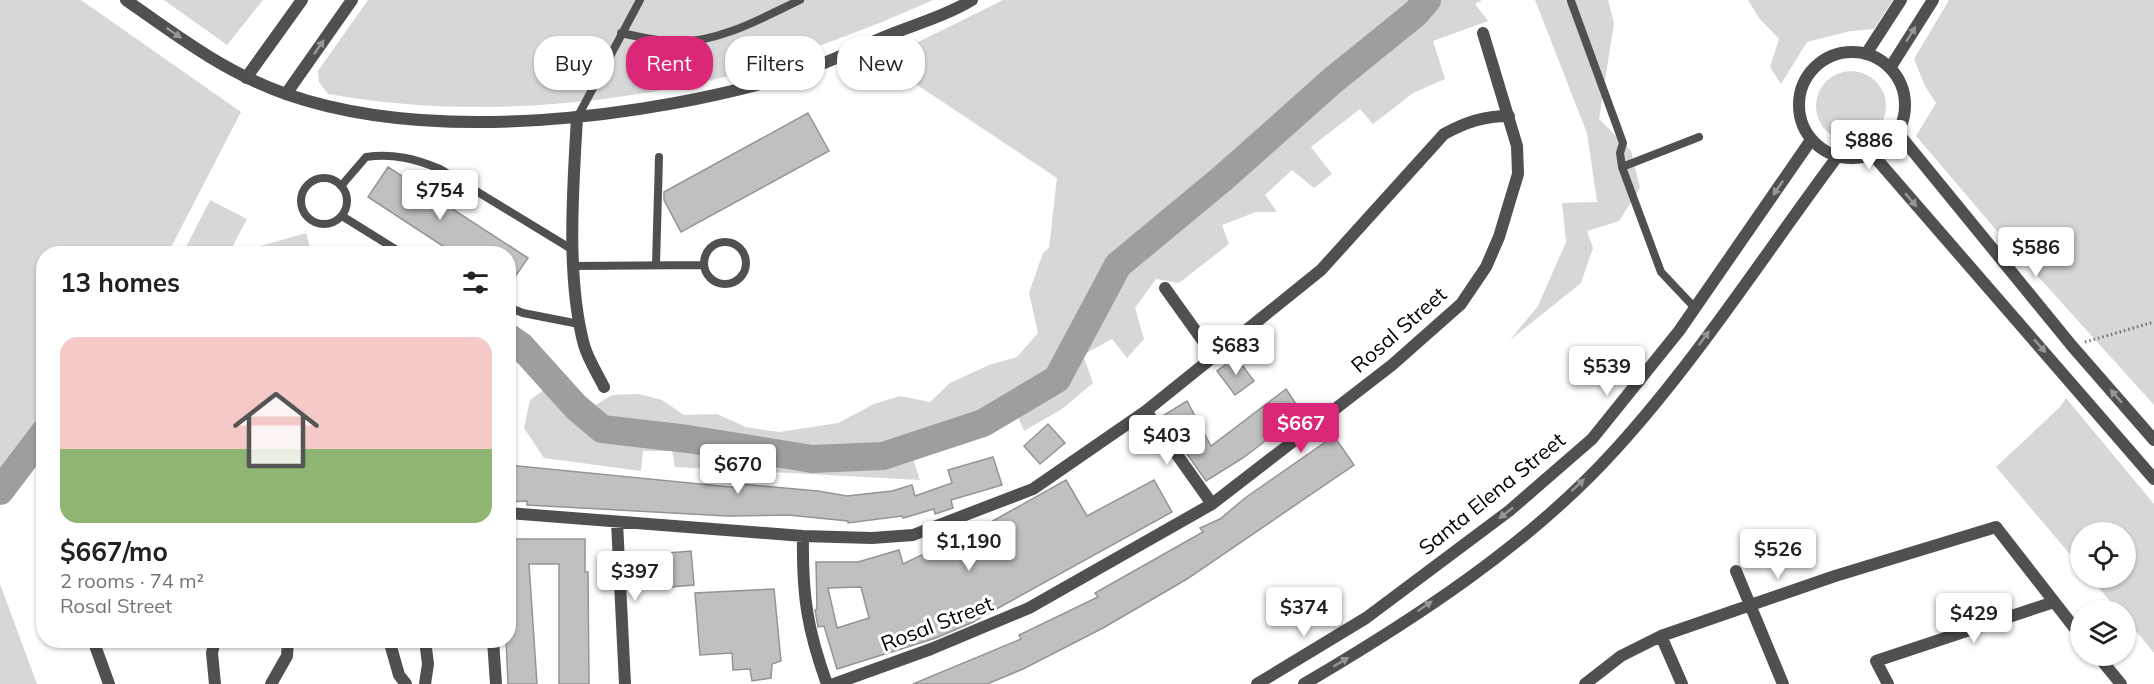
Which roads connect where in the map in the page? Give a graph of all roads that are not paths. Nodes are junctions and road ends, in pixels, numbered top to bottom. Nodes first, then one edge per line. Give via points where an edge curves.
1 (126, 0) edge
2 (302, 0) edge
3 (352, 0) edge
4 (640, 0) edge
5 (800, 0) edge
6 (972, 0) edge
7 (1901, 0) edge
8 (1933, 0) edge
9 (1571, 1) edge
10 (621, 33) junction
11 (1483, 33) dead end
12 (1866, 54) junction
13 (1890, 68) junction
14 (246, 78) junction
15 (286, 94) junction
16 (1509, 116) junction
17 (577, 118) junction
18 (1898, 134) junction
19 (1699, 137) dead end
20 (1811, 140) junction
21 (1873, 155) junction
22 (659, 157) dead end
23 (1837, 157) junction
24 (1622, 167) junction
25 (341, 186) junction
26 (342, 216) junction
27 (390, 246) edge
28 (573, 250) junction
29 (656, 265) junction
30 (574, 266) junction
31 (704, 266) junction
32 (1165, 288) dead end
33 (1695, 308) junction
34 (516, 311) edge
35 (579, 324) junction
36 (1213, 355) junction
37 (604, 387) dead end
38 (1146, 411) junction
39 (2154, 440) edge
40 (2154, 479) edge
41 (1212, 504) junction
42 (516, 514) edge
43 (617, 522) junction
44 (803, 536) junction
45 (1736, 571) dead end
46 (2054, 602) junction
47 (1749, 606) junction
48 (2070, 622) edge
49 (1661, 636) junction
50 (96, 648) edge
51 (213, 648) edge
52 (288, 648) edge
53 (391, 648) edge
54 (426, 648) edge
55 (494, 648) edge
56 (2106, 666) edge
57 (109, 684) edge
58 (215, 684) edge
59 (271, 684) edge
60 (406, 684) edge
61 (425, 684) edge
62 (496, 684) edge
63 (625, 684) edge
64 (827, 684) edge
65 (834, 684) edge
66 (1257, 684) edge
67 (1304, 684) edge
68 (1585, 684) edge
69 (1682, 684) edge
70 (1783, 684) edge
71 (1888, 684) edge
72 (2121, 684) edge

1 -> 14 street via 204,55
2 - 14 street
15 -> 3 street
4 - 10 lane
5 - 10 lane via 741,28 696,40 677,42
6 - 17 street via 793,75 689,100
7 - 12 street
13 -> 8 street
9 - 24 lane via 1623,142
10 - 17 lane
11 - 16 street, Rosal Street
12 - 13 street
12 - 20 street via 1826,58 1807,77 1798,102 1804,129
13 - 18 street via 1905,94 1905,115
14 - 15 street
15 - 17 street via 391,116 517,122
16 - 36 street via 1467,122 1444,134 1321,270
16 - 41 street, Rosal Street via 1517,146 1518,174 1486,267 1461,304 1392,366
17 - 28 street
18 - 21 street
39 -> 18 street
19 - 24 lane
20 - 23 street
20 -> 33 street, Santa Elena Street
21 - 23 street
21 -> 40 street
22 - 29 lane
67 -> 23 street via 1378,640 1524,536 1613,452 1659,399
24 - 33 lane via 1661,272
25 - 26 lane via 347,206
25 - 26 lane via 321,178 303,191 301,202 312,221 333,223
25 - 28 lane via 366,157 384,154 424,163
26 - 27 lane
28 - 30 street
29 - 30 lane
29 - 31 lane
30 - 35 street
31 - 31 lane via 715,282 727,284 743,274 746,261 741,249 723,243 707,253
32 - 36 street
33 -> 66 street, Santa Elena Street via 1592,439 1509,511 1366,618
34 - 35 lane
35 - 37 street via 585,348
36 - 38 street
38 - 41 street
38 - 44 street via 1033,489 913,535
41 - 65 street, Rosal Street via 1029,608
42 - 43 street
43 - 44 street
43 - 63 street
44 - 64 street via 805,609 812,644
45 - 47 street
46 - 47 street via 1996,527
46 - 48 street
46 - 71 street via 1876,661
47 - 49 street
47 - 70 street
49 - 68 street via 1621,656
49 - 69 street
50 - 57 street
51 - 58 street
52 - 59 street
53 - 60 street via 399,675
54 - 61 street
55 - 62 street
56 - 72 street

